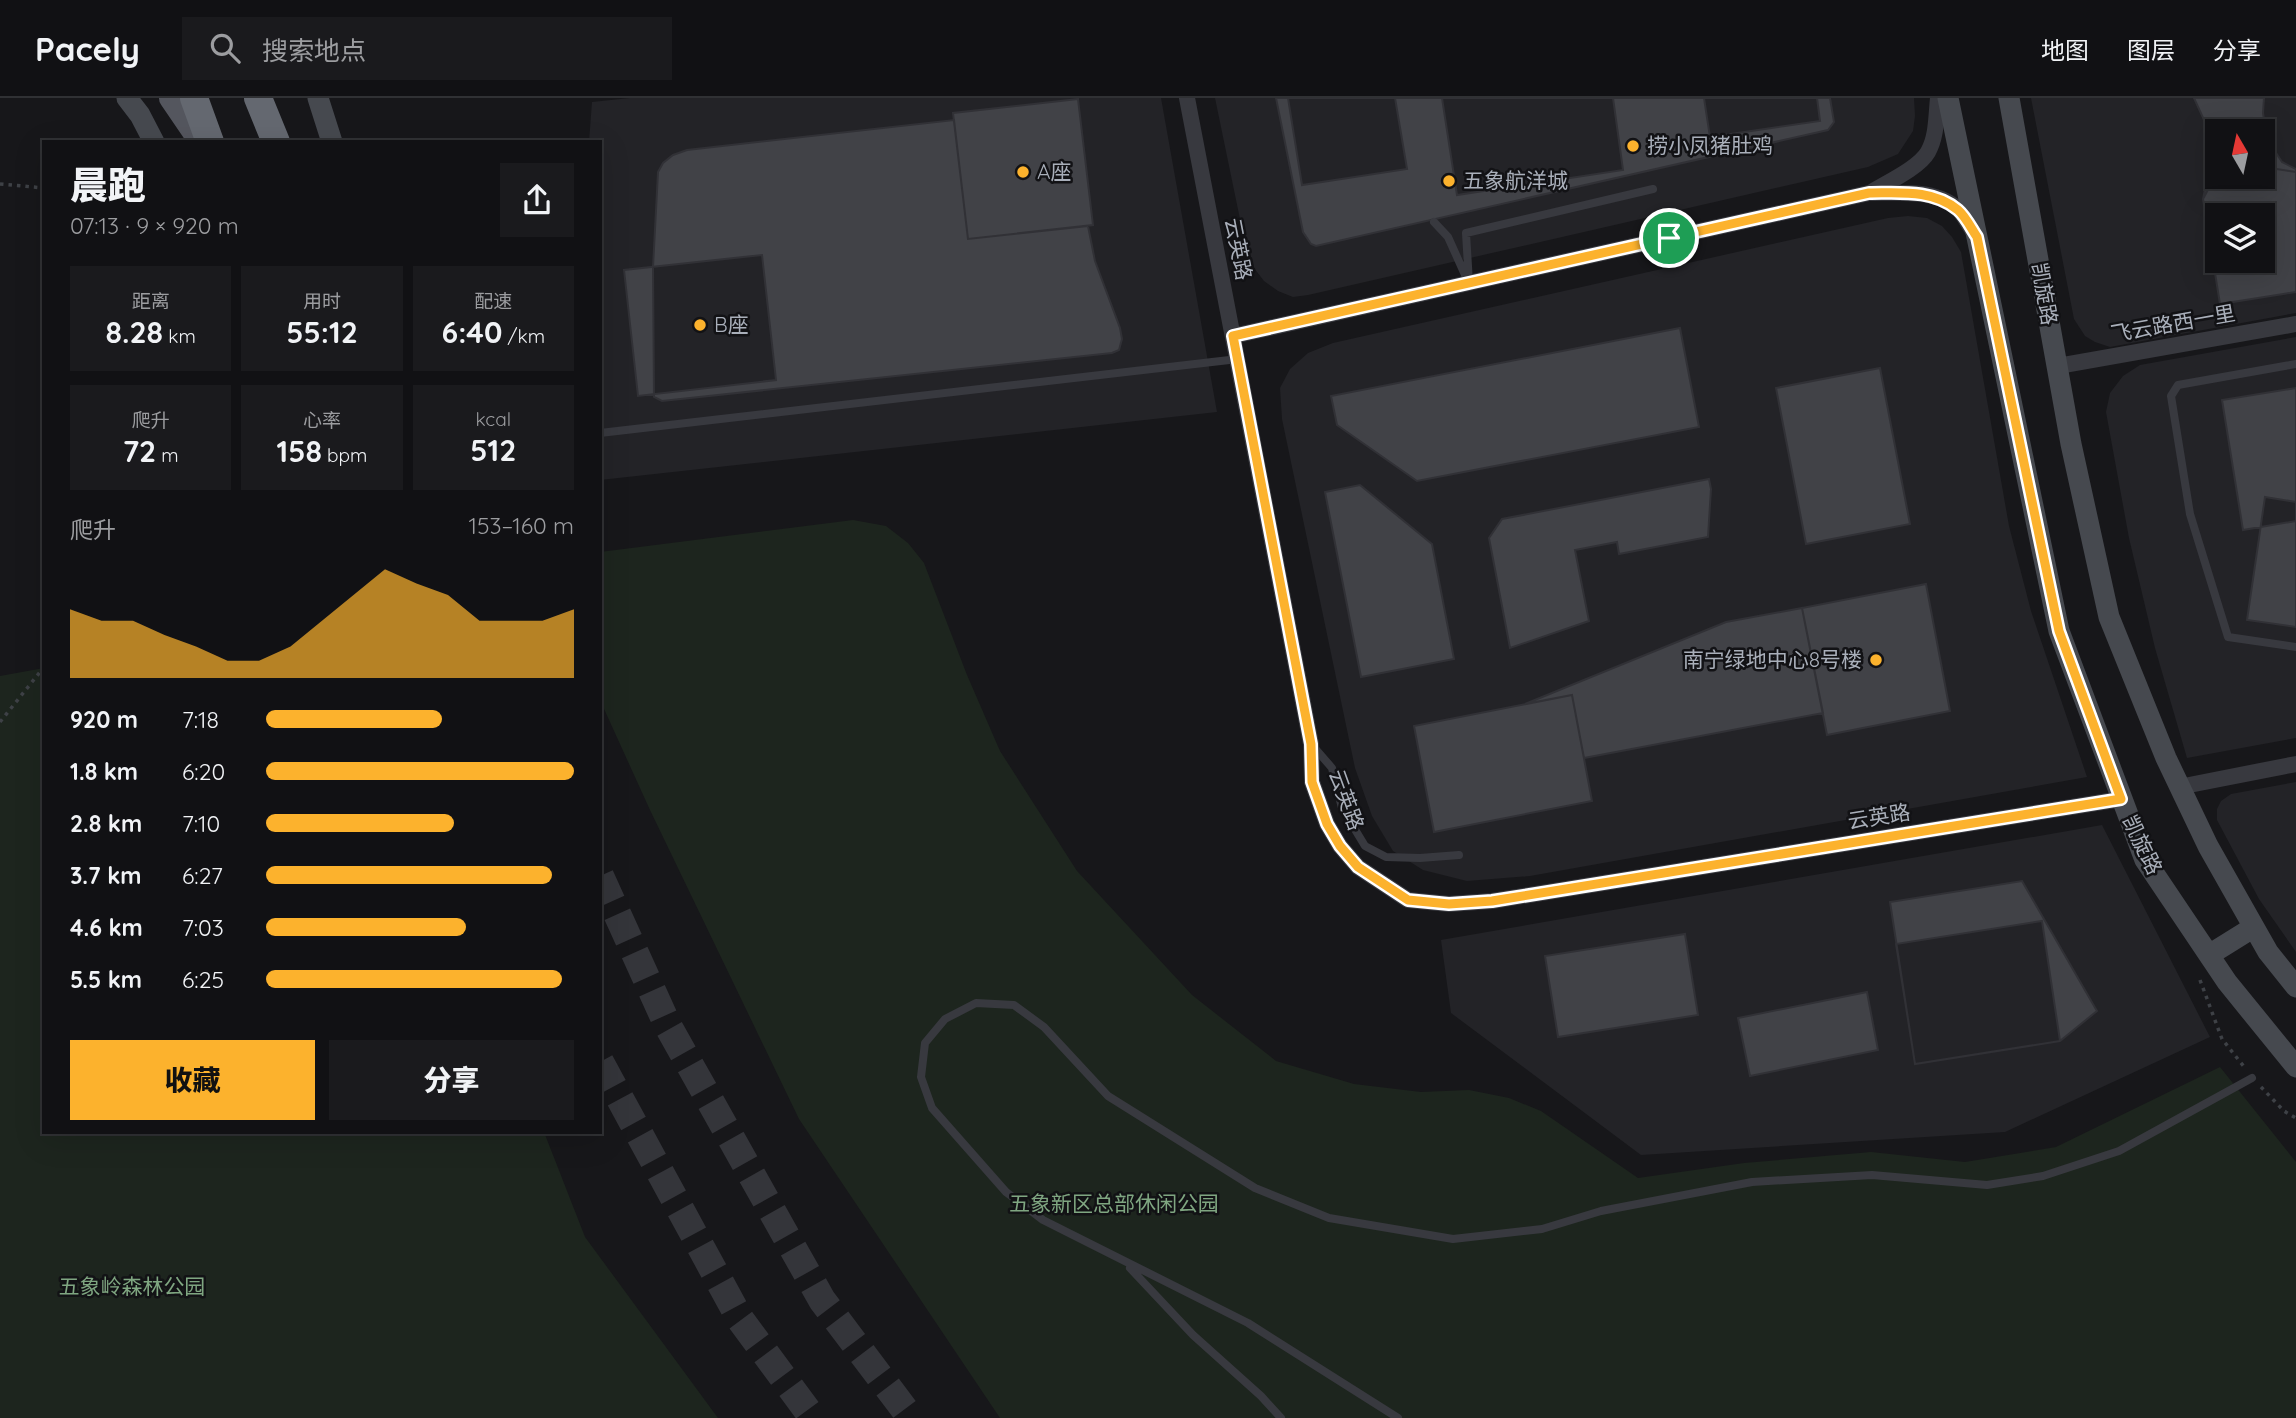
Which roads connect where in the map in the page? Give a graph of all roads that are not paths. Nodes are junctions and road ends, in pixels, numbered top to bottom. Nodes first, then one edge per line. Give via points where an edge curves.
1 (127, 98) edge
2 (171, 98) edge
3 (194, 98) edge
4 (258, 98) edge
5 (318, 98) edge
6 (1187, 98) edge
7 (1938, 98) edge
8 (1948, 98) edge
9 (2008, 98) edge
10 (153, 140) edge
11 (200, 140) edge
12 (210, 140) edge
13 (275, 140) edge
14 (331, 140) edge
15 (1653, 189) dead end
16 (1869, 193) junction
17 (1434, 222) dead end
18 (1977, 237) junction
19 (1469, 283) junction
20 (2296, 324) edge
21 (1233, 336) junction
22 (1238, 359) junction
23 (2296, 364) edge
24 (2058, 366) junction
25 (602, 433) edge
26 (2296, 647) edge
27 (1311, 744) junction
28 (2296, 764) edge
29 (2179, 787) junction
30 (2121, 799) junction
31 (1459, 855) dead end
32 (2254, 927) junction
33 (2208, 954) junction
34 (2296, 987) edge
35 (2296, 1067) edge
36 (2252, 1078) road end
37 (1126, 1263) junction
38 (1281, 1418) edge
39 (1398, 1418) edge

1 - 10 street
2 - 11 main road
3 - 12 highway
4 - 13 highway
5 - 14 street
6 - 21 street, 云英路
7 - 16 street via 1936,130 1928,153
8 - 18 street, 凯旋路
9 - 24 street, 凯旋路
15 - 19 lane via 1466,233
16 - 18 street via 1940,198 1960,212
16 - 19 street
17 - 19 lane via 1448,237
18 - 30 street, 凯旋路 via 2059,631
19 - 21 street
20 - 24 street, 飞云路西一里
21 - 22 street, 云英路
22 - 25 lane
22 - 27 street, 云英路
23 - 26 lane via 2178,385 2171,396 2190,513 2228,638
24 - 29 street, 凯旋路 via 2109,617
27 - 30 street, 云英路 via 1312,782 1327,824 1358,867 1408,900 1449,904 1492,901
27 - 31 lane via 1332,768 1342,808 1365,846 1386,857
28 - 29 street
29 - 32 street, 凯旋路
30 - 33 street, 凯旋路 via 2145,860
32 - 33 street
32 - 34 street, 凯旋路
33 - 35 street, 凯旋路
36 - 37 lane via 2119,1151 2043,1176 1987,1185 1872,1175 1752,1182 1601,1211 1542,1229 1453,1239 1328,1218 1255,1188 1108,1096 1044,1027 1014,1005 976,1003 944,1019 925,1043 921,1077 932,1108 1006,1192 1042,1220
37 - 38 lane via 1193,1335
37 - 39 lane via 1248,1323

